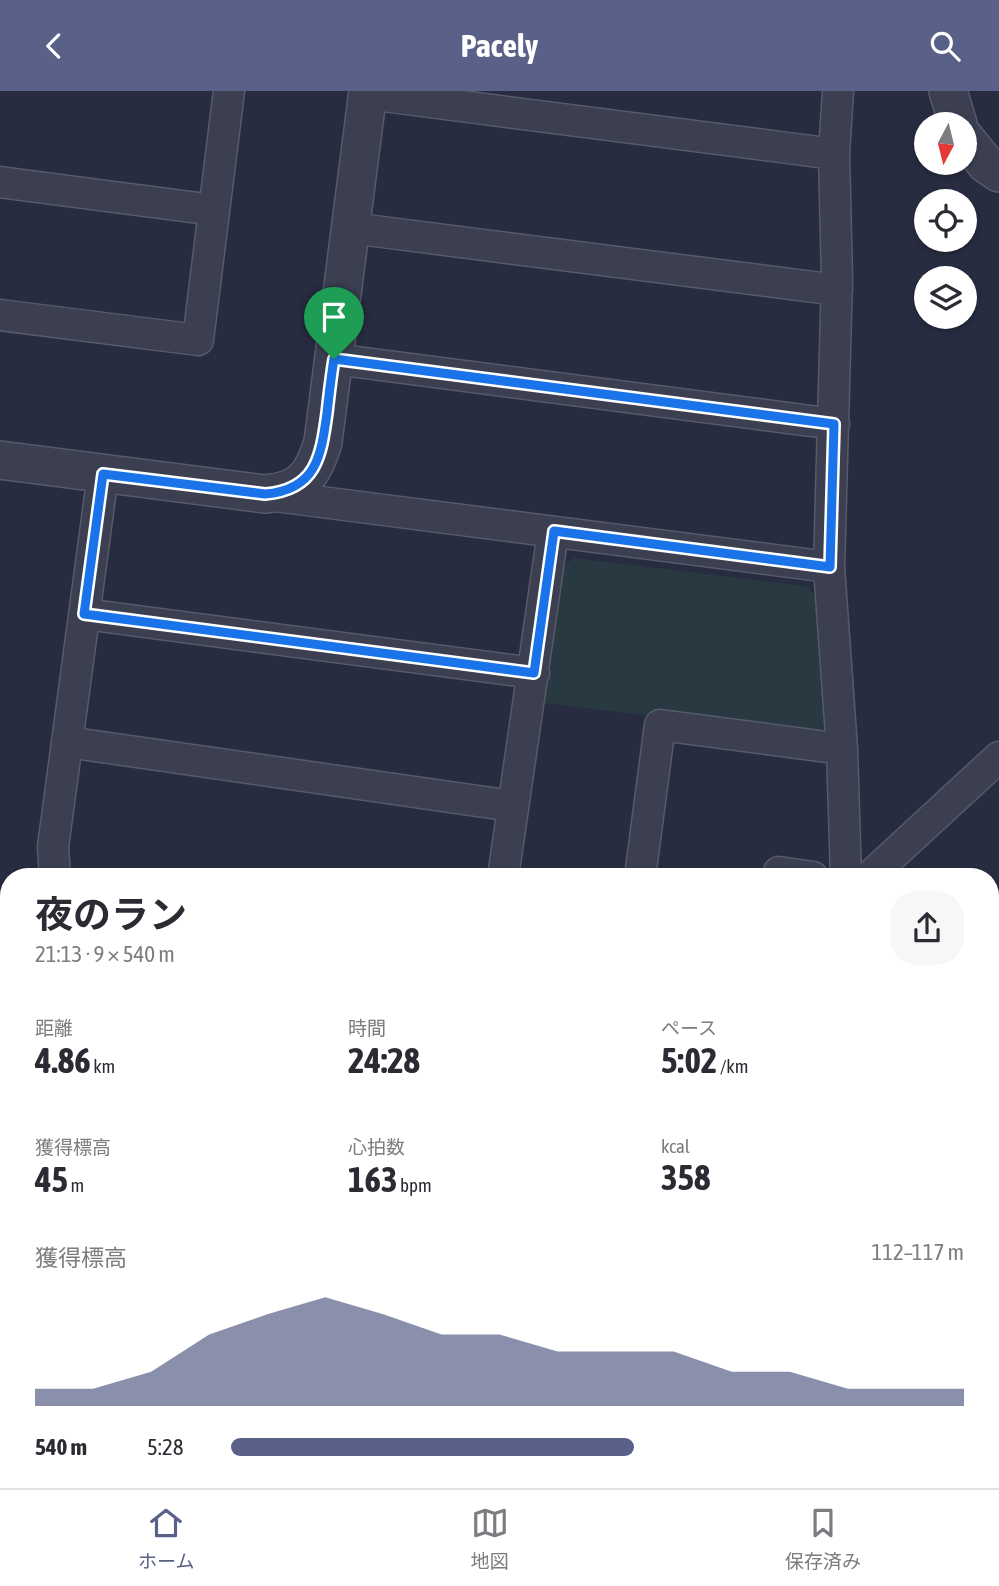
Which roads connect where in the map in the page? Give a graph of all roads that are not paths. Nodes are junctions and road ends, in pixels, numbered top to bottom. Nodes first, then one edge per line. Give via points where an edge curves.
1 (229, 91) edge
2 (838, 91) edge
3 (948, 91) edge
4 (368, 93) edge
5 (954, 112) edge
6 (977, 153) edge
7 (834, 154) junction
8 (999, 173) edge
9 (0, 182) edge
10 (214, 210) junction
11 (351, 229) junction
12 (837, 290) junction
13 (0, 315) edge
14 (334, 359) junction
15 (834, 424) junction
16 (0, 460) edge
17 (103, 474) junction
18 (265, 494) junction
19 (554, 531) junction
20 (830, 567) junction
21 (84, 614) junction
22 (534, 673) junction
23 (67, 743) junction
24 (842, 748) junction
25 (999, 757) edge
26 (512, 806) junction
27 (54, 868) edge
28 (504, 868) edge
29 (641, 868) edge
30 (846, 868) edge
31 (879, 868) edge

1 - 10 street
2 - 7 street
3 - 5 street
4 - 7 street
4 - 11 street
6 - 8 street
7 - 12 street
9 - 10 street
10 - 13 street via 198,340
11 - 12 street
11 - 14 street
12 - 15 street
14 - 15 street
14 - 18 street via 317,462 295,487
15 - 20 street
16 - 17 street
17 - 18 street
17 - 21 street
18 - 19 street
19 - 20 street
19 - 22 street
20 - 24 street
21 - 22 street
21 - 23 street
22 - 26 street
23 - 26 street
23 - 27 street
24 - 29 street via 660,725
24 - 30 street
25 - 31 street
26 - 28 street

